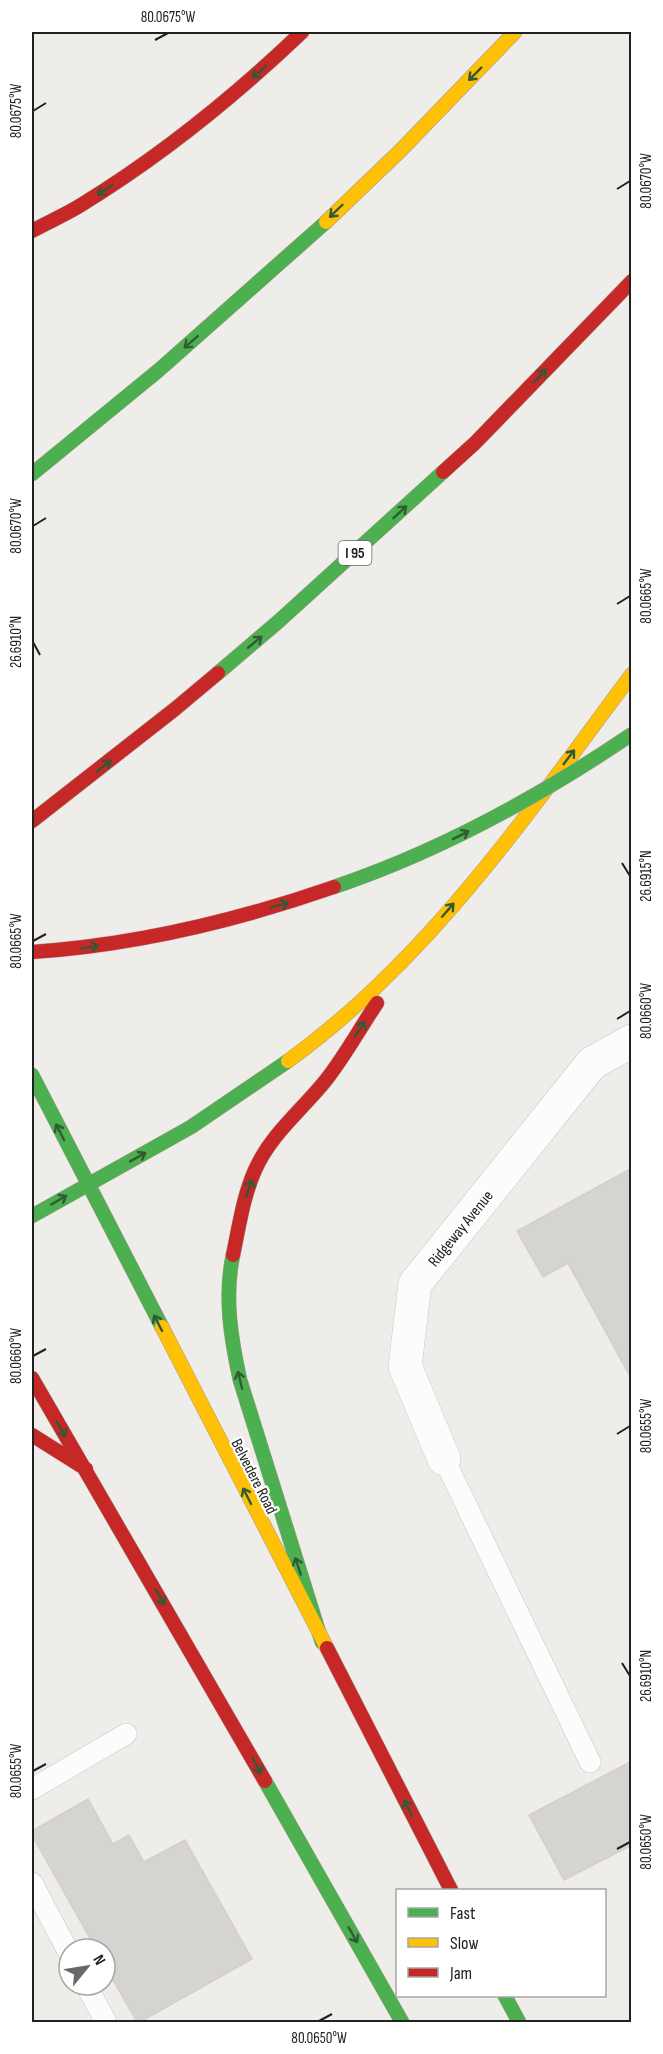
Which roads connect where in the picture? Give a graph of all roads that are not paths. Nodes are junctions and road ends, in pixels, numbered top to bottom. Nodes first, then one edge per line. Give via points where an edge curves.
1 (302, 32) edge
2 (515, 32) edge
3 (32, 231) edge
4 (632, 281) edge
5 (32, 474) edge
6 (632, 674) edge
7 (632, 734) edge
8 (32, 821) edge
9 (32, 952) edge
10 (410, 954) junction
11 (632, 1041) edge
12 (32, 1075) edge
13 (86, 1184) junction
14 (32, 1216) edge
15 (32, 1378) edge
16 (32, 1435) edge
17 (444, 1459) joint
18 (86, 1469) junction
19 (322, 1642) junction
20 (126, 1734) dead end
21 (590, 1762) dead end
22 (32, 1789) edge
23 (32, 1882) edge
24 (450, 1889) edge
25 (61, 1937) edge
26 (92, 1997) edge
27 (506, 1997) edge
28 (106, 2022) edge
29 (402, 2022) edge
30 (519, 2022) edge

1 -> 3 main road via 231,96 147,161 80,206
2 -> 5 main road via 289,256
8 -> 4 main road, I 95 via 175,709 371,540 475,442
10 -> 6 main road via 497,852
9 -> 7 main road, bridge via 163,935 268,908 368,876 509,811
13 -> 10 main road via 176,1136 309,1046
19 -> 10 main road via 240,1380 232,1342 231,1266 255,1170 289,1120 326,1080
11 - 17 street, Ridgeway Avenue via 592,1063 415,1284 405,1366
13 -> 12 main road, Belvedere Road
14 -> 13 main road
19 -> 13 main road, Belvedere Road
15 -> 18 main road
16 - 18 main road
17 - 21 lane
18 -> 29 main road
24 -> 19 main road, Belvedere Road
20 - 22 lane
23 - 25 lane
26 - 28 lane
27 - 30 main road

